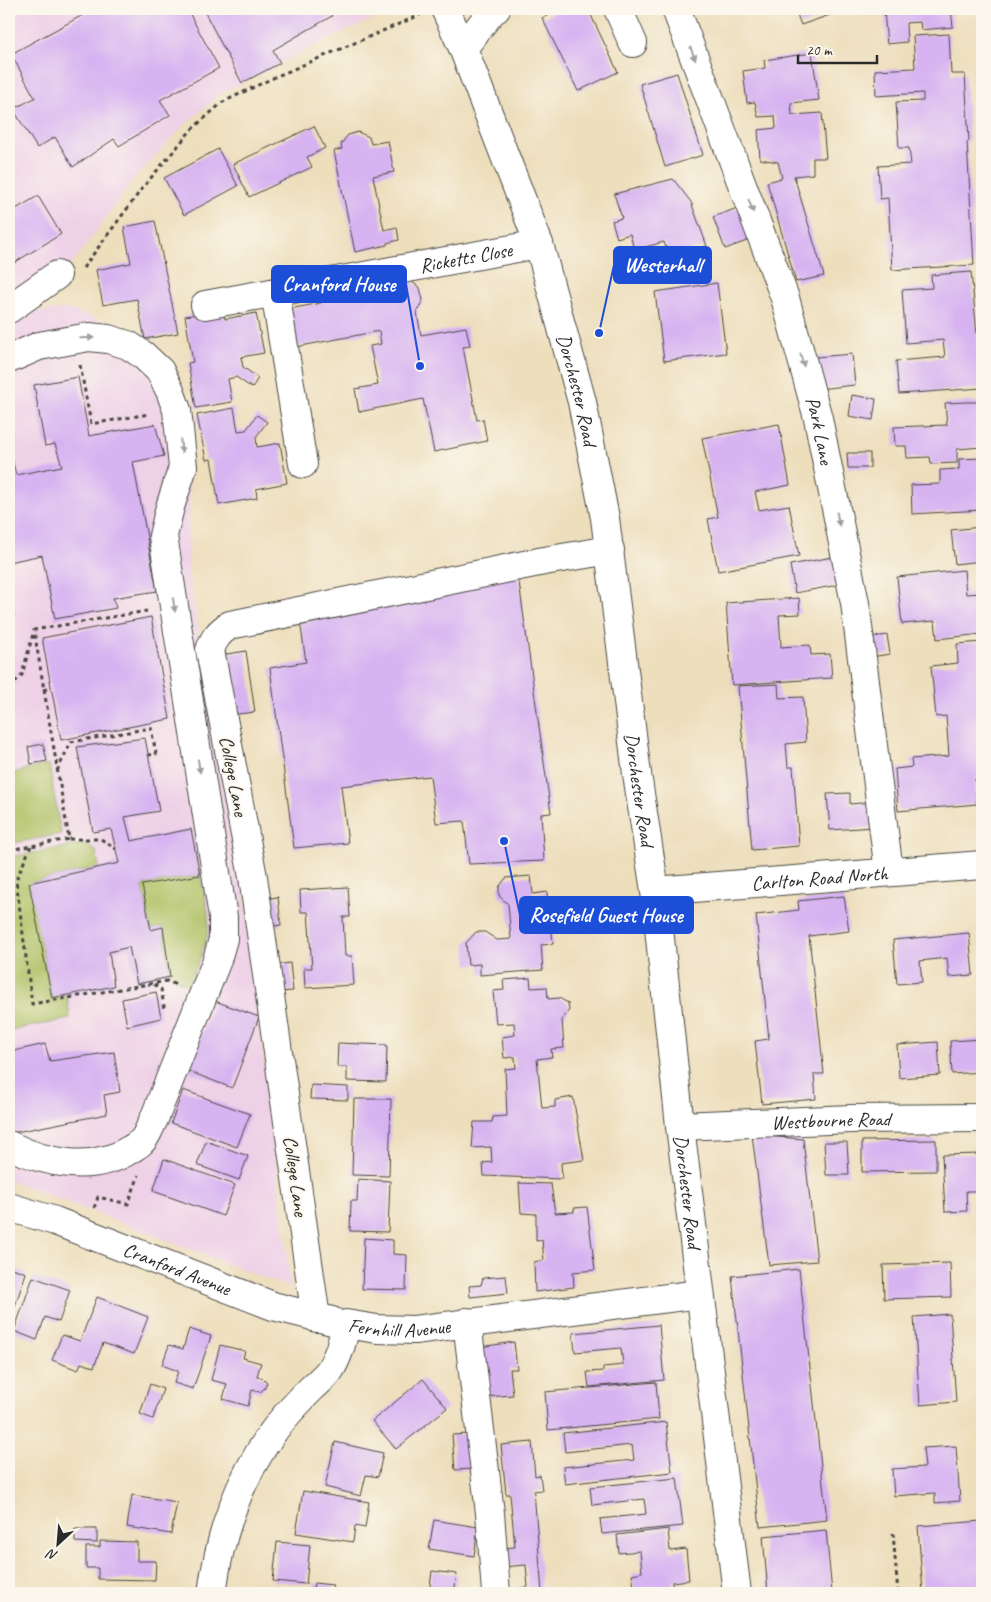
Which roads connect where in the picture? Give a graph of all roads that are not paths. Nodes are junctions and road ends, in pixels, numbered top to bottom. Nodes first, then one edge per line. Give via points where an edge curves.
1 (496, 9) edge
2 (618, 9) edge
3 (676, 9) edge
4 (434, 11) edge
5 (633, 43) dead end
6 (463, 48) junction
7 (539, 244) junction
8 (69, 272) road end
9 (275, 292) junction
10 (205, 305) dead end
11 (9, 310) edge
12 (9, 360) edge
13 (304, 464) dead end
14 (610, 550) junction
15 (982, 865) edge
16 (889, 872) junction
17 (656, 891) junction
18 (982, 1118) edge
19 (680, 1126) junction
20 (9, 1146) edge
21 (9, 1207) edge
22 (700, 1294) junction
23 (316, 1318) junction
24 (467, 1322) junction
25 (346, 1324) junction
26 (212, 1593) edge
27 (496, 1593) edge
28 (737, 1593) edge

1 - 6 street
2 - 5 street
3 -> 16 street, Park Lane via 785,298 818,418 855,603
4 - 6 street, Dorchester Road
6 - 7 street, Dorchester Road
7 - 9 street, Ricketts Close
7 - 14 street, Dorchester Road via 582,402
8 - 11 street
9 - 10 street, Ricketts Close
9 - 13 street
12 -> 20 street via 39,346 89,336 108,338 143,355 160,371 170,391 177,410 183,467 163,536 223,917 223,939 217,960 154,1119 141,1142 123,1154 80,1164 48,1160
14 - 17 street, Dorchester Road via 637,774
14 - 23 street, College Lane via 230,625 214,639 210,650 253,877
15 - 16 street, Carlton Road North
16 - 17 street, Carlton Road North
17 - 19 street, Dorchester Road
18 - 19 street, Westbourne Road
19 - 22 street, Dorchester Road
21 - 23 street, Cranford Avenue via 85,1232 273,1306
22 - 24 street, Fernhill Avenue
22 - 28 street, Dorchester Road
23 - 25 street, Cranford Avenue
24 - 25 street, Fernhill Avenue via 414,1330
24 - 27 street via 490,1513
25 - 26 street, Fernhill Avenue via 343,1343 329,1371 274,1431 247,1473 228,1518 215,1565

